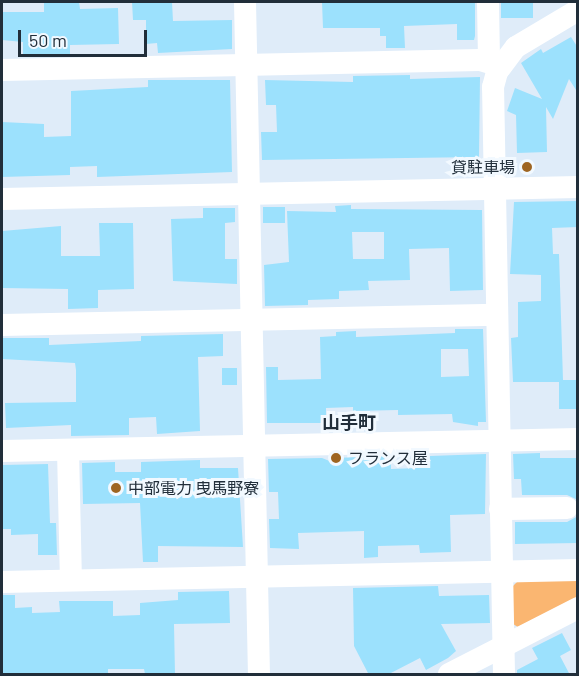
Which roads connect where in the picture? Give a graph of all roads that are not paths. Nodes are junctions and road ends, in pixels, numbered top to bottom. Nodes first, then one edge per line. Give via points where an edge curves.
1 (245, 2) edge
2 (488, 2) edge
3 (578, 10) edge
4 (495, 63) junction
5 (246, 65) junction
6 (2, 70) edge
7 (578, 187) edge
8 (494, 189) junction
9 (249, 194) junction
10 (2, 199) edge
11 (496, 315) junction
12 (251, 320) junction
13 (2, 325) edge
14 (578, 440) edge
15 (499, 441) junction
16 (254, 446) junction
17 (68, 450) junction
18 (2, 452) edge
19 (567, 508) dead end
20 (500, 509) junction
21 (578, 570) edge
22 (502, 571) junction
23 (257, 576) junction
24 (71, 580) junction
25 (2, 582) edge
26 (578, 608) edge
27 (503, 646) junction
28 (259, 675) edge
29 (449, 675) edge
30 (504, 675) edge

1 - 5 street
2 - 4 street
3 - 4 street
4 - 5 street
4 - 8 street
5 - 6 street
5 - 9 street
7 - 8 street
8 - 9 street
8 - 11 street
9 - 10 street
9 - 12 street
11 - 12 street
11 - 15 street
12 - 13 street
12 - 16 street
14 - 15 street
15 - 16 street
15 - 20 street
16 - 17 street
16 - 23 street
17 - 18 street
17 - 24 street
19 - 20 street
20 - 22 street
21 - 22 street
22 - 23 street
22 - 27 street
23 - 24 street
23 - 28 street
24 - 25 street
26 - 27 street
27 - 29 street
27 - 30 street

